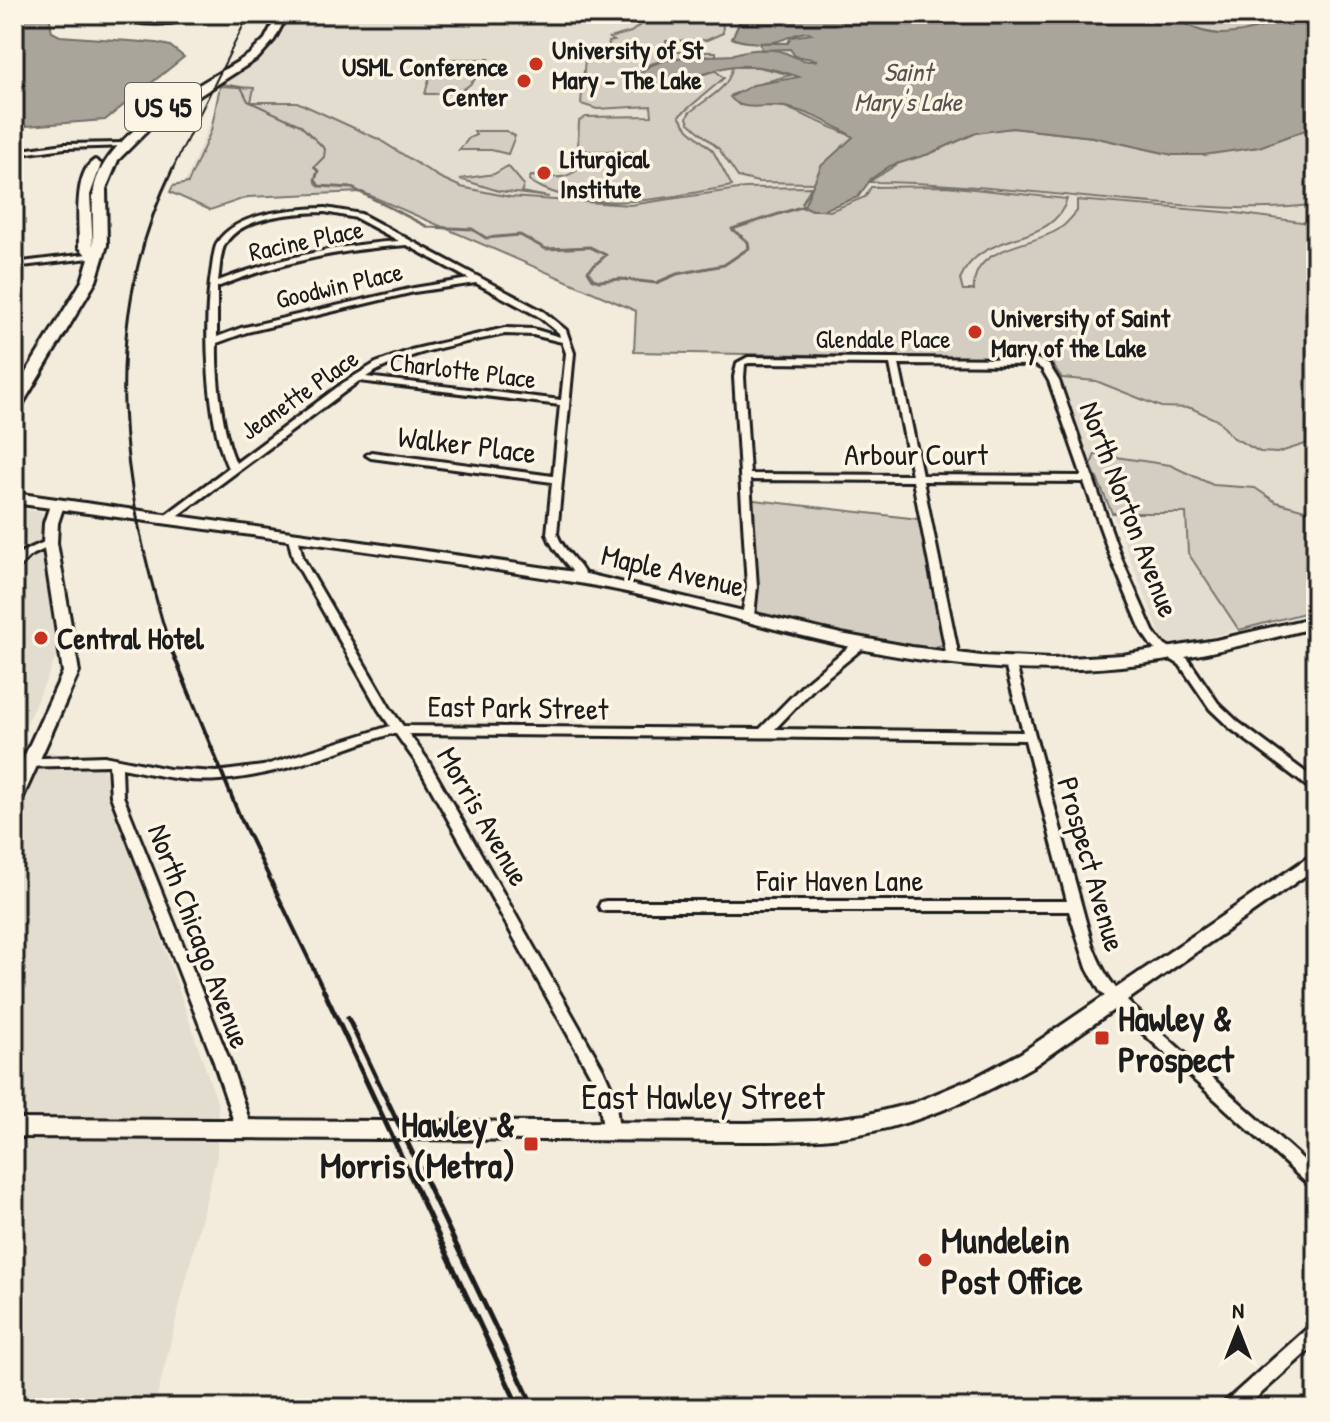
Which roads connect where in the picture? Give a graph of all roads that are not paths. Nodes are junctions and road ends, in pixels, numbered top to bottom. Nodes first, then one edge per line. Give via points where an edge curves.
1 (115, 14) edge
2 (197, 14) edge
3 (272, 14) edge
4 (283, 14) edge
5 (118, 144) junction
6 (14, 153) edge
7 (411, 243) junction
8 (95, 255) junction
9 (14, 265) edge
10 (478, 280) junction
11 (213, 286) junction
12 (567, 341) junction
13 (212, 342) junction
14 (894, 360) junction
15 (1048, 370) joint
16 (356, 378) junction
17 (21, 382) edge
18 (565, 403) junction
19 (14, 405) edge
20 (371, 455) dead end
21 (233, 468) junction
22 (745, 477) junction
23 (919, 478) junction
24 (1087, 479) junction
25 (557, 480) junction
26 (14, 498) edge
27 (57, 505) junction
28 (167, 519) junction
29 (293, 537) junction
30 (51, 542) junction
31 (14, 566) edge
32 (582, 578) junction
33 (748, 616) junction
34 (1316, 622) edge
35 (860, 644) junction
36 (1171, 653) junction
37 (953, 657) junction
38 (1010, 661) junction
39 (403, 732) junction
40 (763, 734) junction
41 (1029, 736) junction
42 (22, 762) edge
43 (115, 762) junction
44 (1316, 787) edge
45 (14, 797) edge
46 (1316, 859) edge
47 (606, 906) dead end
48 (1074, 906) junction
49 (1114, 996) junction
50 (14, 1128) edge
51 (244, 1129) junction
52 (611, 1130) junction
53 (1316, 1181) edge
54 (1316, 1332) edge
55 (1231, 1408) edge

1 - 2 street via 161,20
3 - 5 main road, US 45 via 242,58 136,124
4 - 5 main road, US 45 via 254,56
5 - 6 street
5 - 8 main road, US 45 via 101,183 100,245
7 - 10 street
7 - 11 street, Racine Place via 366,246 252,271
7 - 11 street via 346,213 299,211 260,218 232,232 220,245
8 - 9 street
8 - 17 main road, US 45 via 82,295
10 - 12 street via 550,319
10 - 13 street, Goodwin Place via 368,301
11 - 13 street
12 - 16 street, Jeanette Place via 533,332 494,333 397,358
12 - 18 street
13 - 21 street via 219,419
14 - 15 street, Glendale Place via 1030,361
14 - 22 street, Glendale Place via 745,361 739,367
14 - 23 street
15 - 24 street, North Norton Avenue
16 - 18 street, Charlotte Place
16 - 21 street, Jeanette Place
17 - 19 main road, US 45
18 - 25 street
20 - 25 street, Walker Place
21 - 28 street, Jeanette Place
22 - 23 street, Arbour Court
22 - 33 street via 752,587
23 - 24 street, Arbour Court
23 - 37 street
24 - 36 street, North Norton Avenue via 1140,616 1157,645
25 - 32 street via 553,541
26 - 27 main road, Maple Avenue
27 - 28 main road, Maple Avenue
27 - 30 street
28 - 29 main road, Maple Avenue
29 - 32 main road, Maple Avenue
29 - 39 street, Morris Avenue via 307,574
30 - 31 street
30 - 42 street via 71,672
32 - 33 main road, Maple Avenue
33 - 35 main road, Maple Avenue
34 - 36 main road, Maple Avenue
35 - 37 main road, Maple Avenue
35 - 40 street
36 - 38 main road, Maple Avenue via 1086,662
36 - 44 street, North Norton Avenue via 1234,725
37 - 38 main road, Maple Avenue
38 - 41 street, Prospect Avenue
39 - 40 street, East Park Street
39 - 43 street, East Park Street via 375,734 263,770 216,776
39 - 52 street, Morris Avenue via 598,1074
40 - 41 street, East Park Street
41 - 48 street, Prospect Avenue
42 - 43 street, East Park Street
42 - 45 street
43 - 51 street, North Chicago Avenue via 117,796
46 - 49 street, East Hawley Street
47 - 48 street, Fair Haven Lane
48 - 49 street, Prospect Avenue via 1094,968
49 - 52 street, East Hawley Street via 983,1086 897,1118 776,1132
49 - 53 street, Prospect Avenue
50 - 51 street, East Hawley Street
51 - 52 street, East Hawley Street
54 - 55 street

